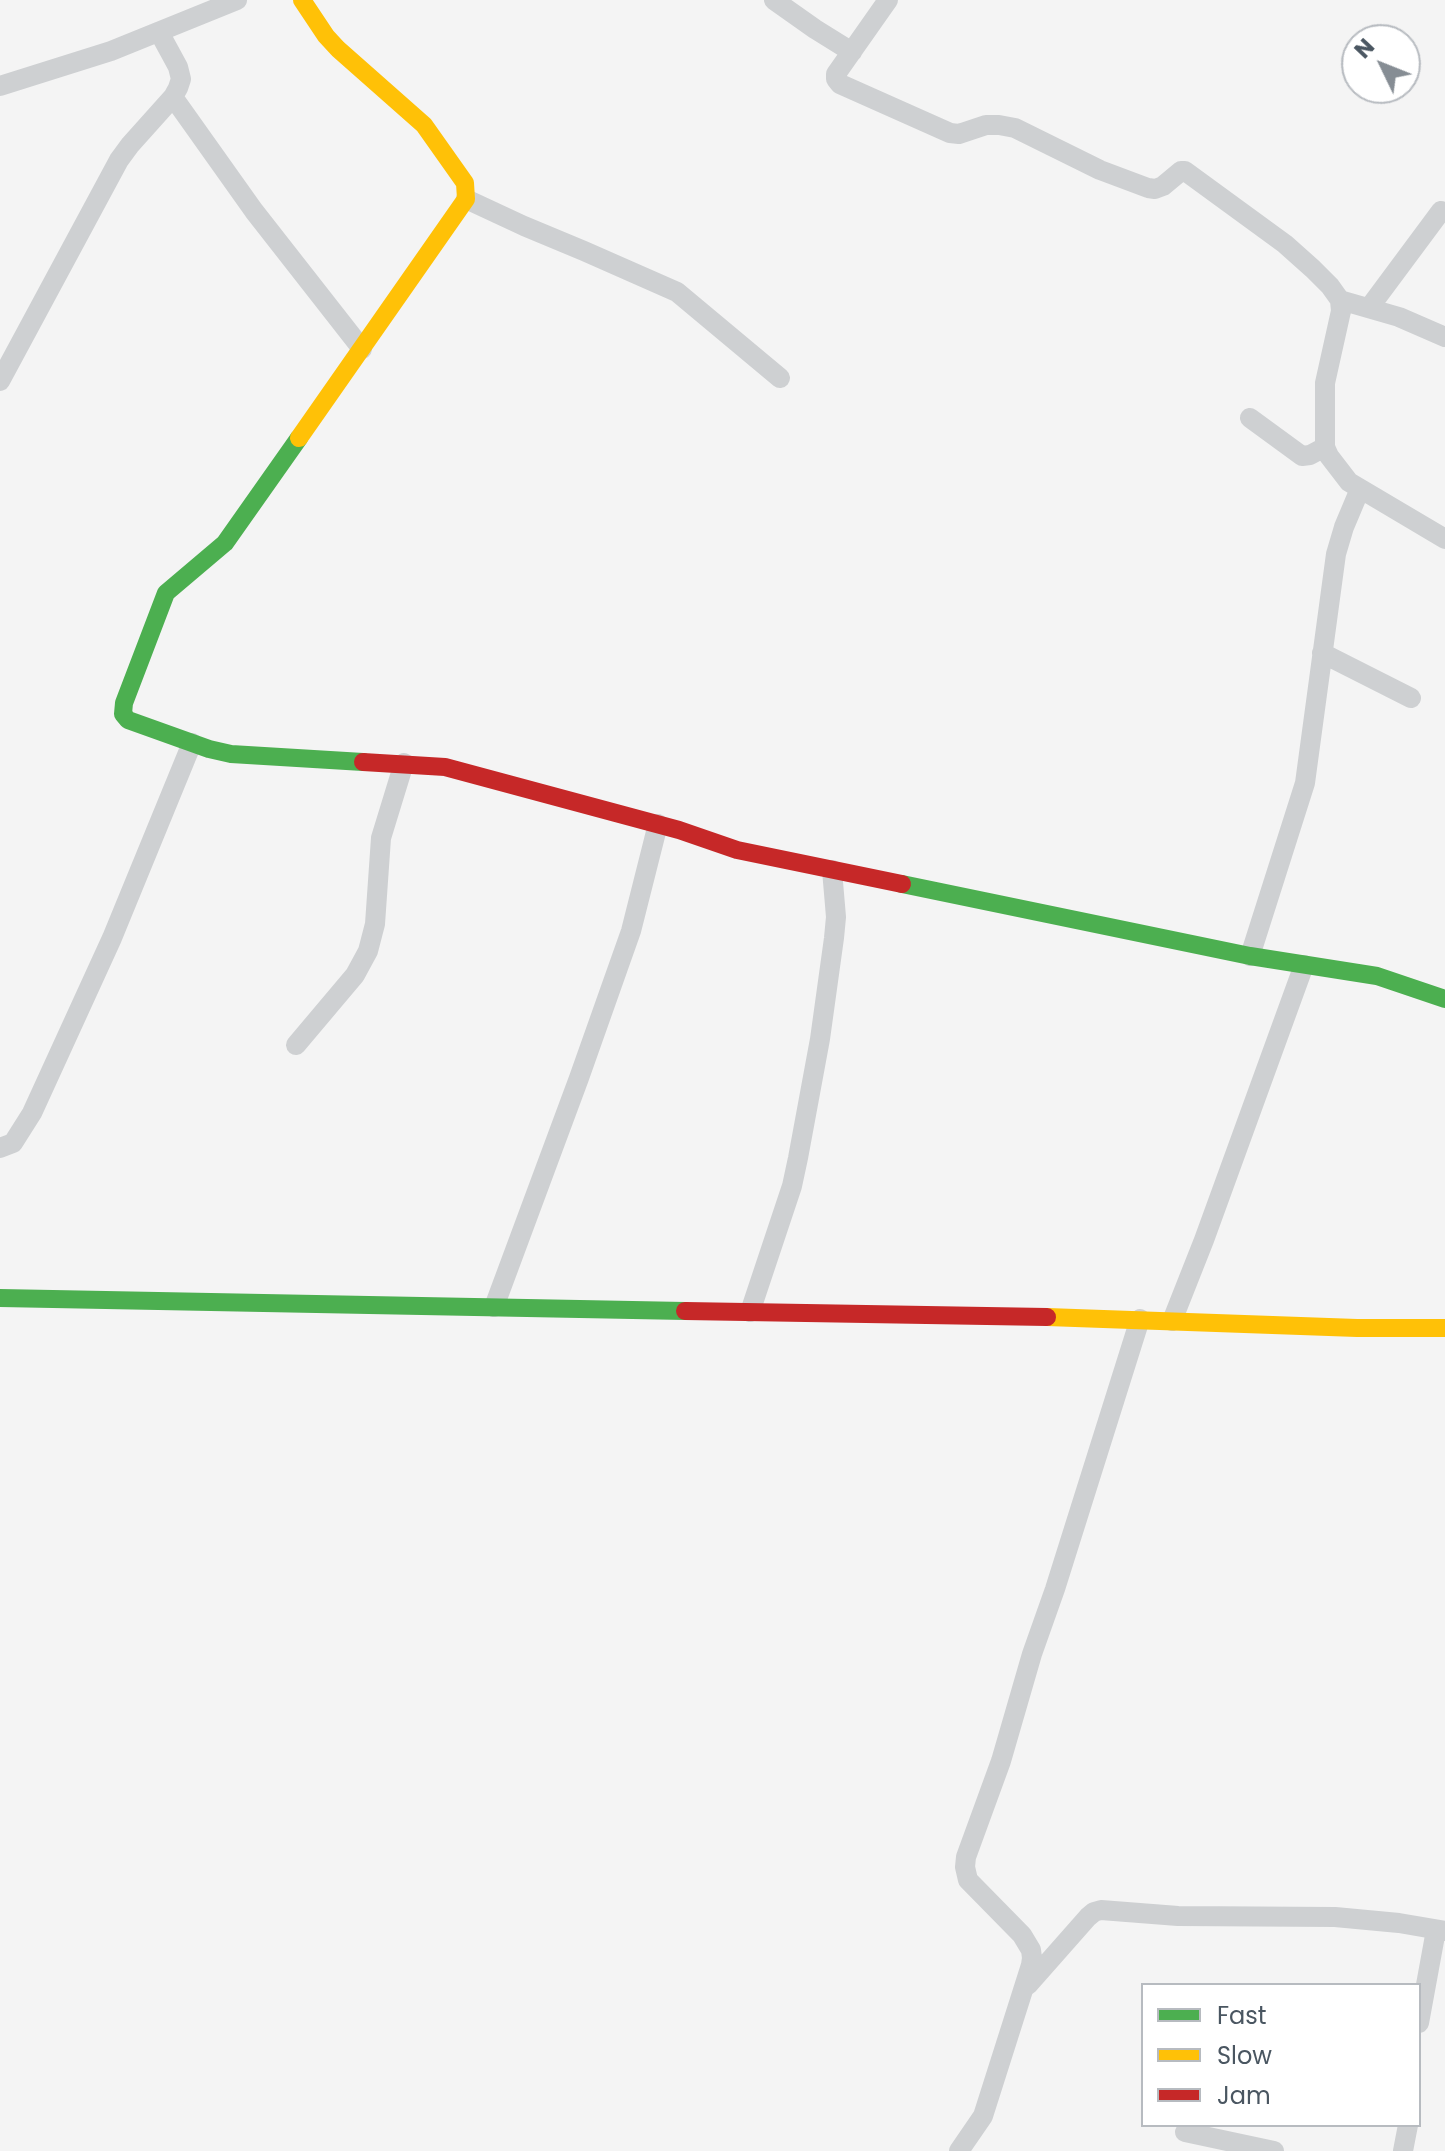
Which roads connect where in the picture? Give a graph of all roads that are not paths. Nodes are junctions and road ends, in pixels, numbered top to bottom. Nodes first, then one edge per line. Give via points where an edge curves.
1 (237, 0) edge
2 (302, 0) edge
3 (774, 0) edge
4 (888, 0) edge
5 (159, 32) junction
6 (852, 52) junction
7 (0, 86) edge
8 (173, 97) junction
9 (466, 199) junction
10 (1441, 211) dead end
11 (1340, 300) junction
12 (1369, 308) junction
13 (1445, 337) edge
14 (362, 349) junction
15 (780, 378) dead end
16 (0, 381) edge
17 (1250, 418) dead end
18 (1325, 447) junction
19 (1360, 489) junction
20 (1445, 539) edge
21 (1322, 653) junction
22 (1411, 698) dead end
23 (192, 743) junction
24 (404, 763) junction
25 (658, 824) junction
26 (832, 870) junction
27 (1250, 956) junction
28 (1304, 965) junction
29 (1445, 999) edge
30 (296, 1045) dead end
31 (0, 1148) edge
32 (0, 1298) edge
33 (494, 1307) junction
34 (750, 1312) junction
35 (1140, 1319) junction
36 (1172, 1321) junction
37 (1445, 1328) edge
38 (1441, 1931) edge
39 (1023, 1991) junction
40 (1421, 2015) edge
41 (1408, 2127) edge
42 (1185, 2132) dead end
43 (959, 2151) edge
44 (1274, 2151) edge
45 (1403, 2151) edge

1 - 5 street
2 - 9 street via 338,49 419,119 465,183
3 - 6 street
4 - 6 street
5 - 7 street
5 - 8 street via 181,79
6 - 11 street via 836,74 840,84 950,133 986,125 1015,128 1148,188 1163,186 1181,171 1189,173 1285,244
8 - 14 street
8 - 16 street via 119,160
9 - 14 street
9 - 15 street via 677,292
10 - 12 street
11 - 12 street
11 - 18 street via 1325,383
12 - 13 street
14 - 23 street via 225,543 163,599 123,714
17 - 18 street via 1302,456
18 - 19 street
19 - 20 street
19 - 21 street via 1336,554
21 - 22 street
21 - 27 street via 1305,783
23 - 24 street via 231,754
23 - 31 street via 32,1113 13,1143
24 - 25 street via 455,769
24 - 30 street via 381,838 368,951 355,975
25 - 26 street via 737,850
25 - 33 street via 626,944
26 - 27 street
26 - 34 street via 834,938 801,1143
27 - 28 street
28 - 29 street via 1377,976
28 - 36 street
32 - 33 street
33 - 34 street
34 - 35 street
35 - 36 street
35 - 39 street via 966,1857 968,1880 1031,1950
36 - 37 street
38 - 39 street via 1335,1917 1101,1910 1088,1917
38 - 40 street
39 - 43 street via 983,2116
41 - 45 street
42 - 44 street

